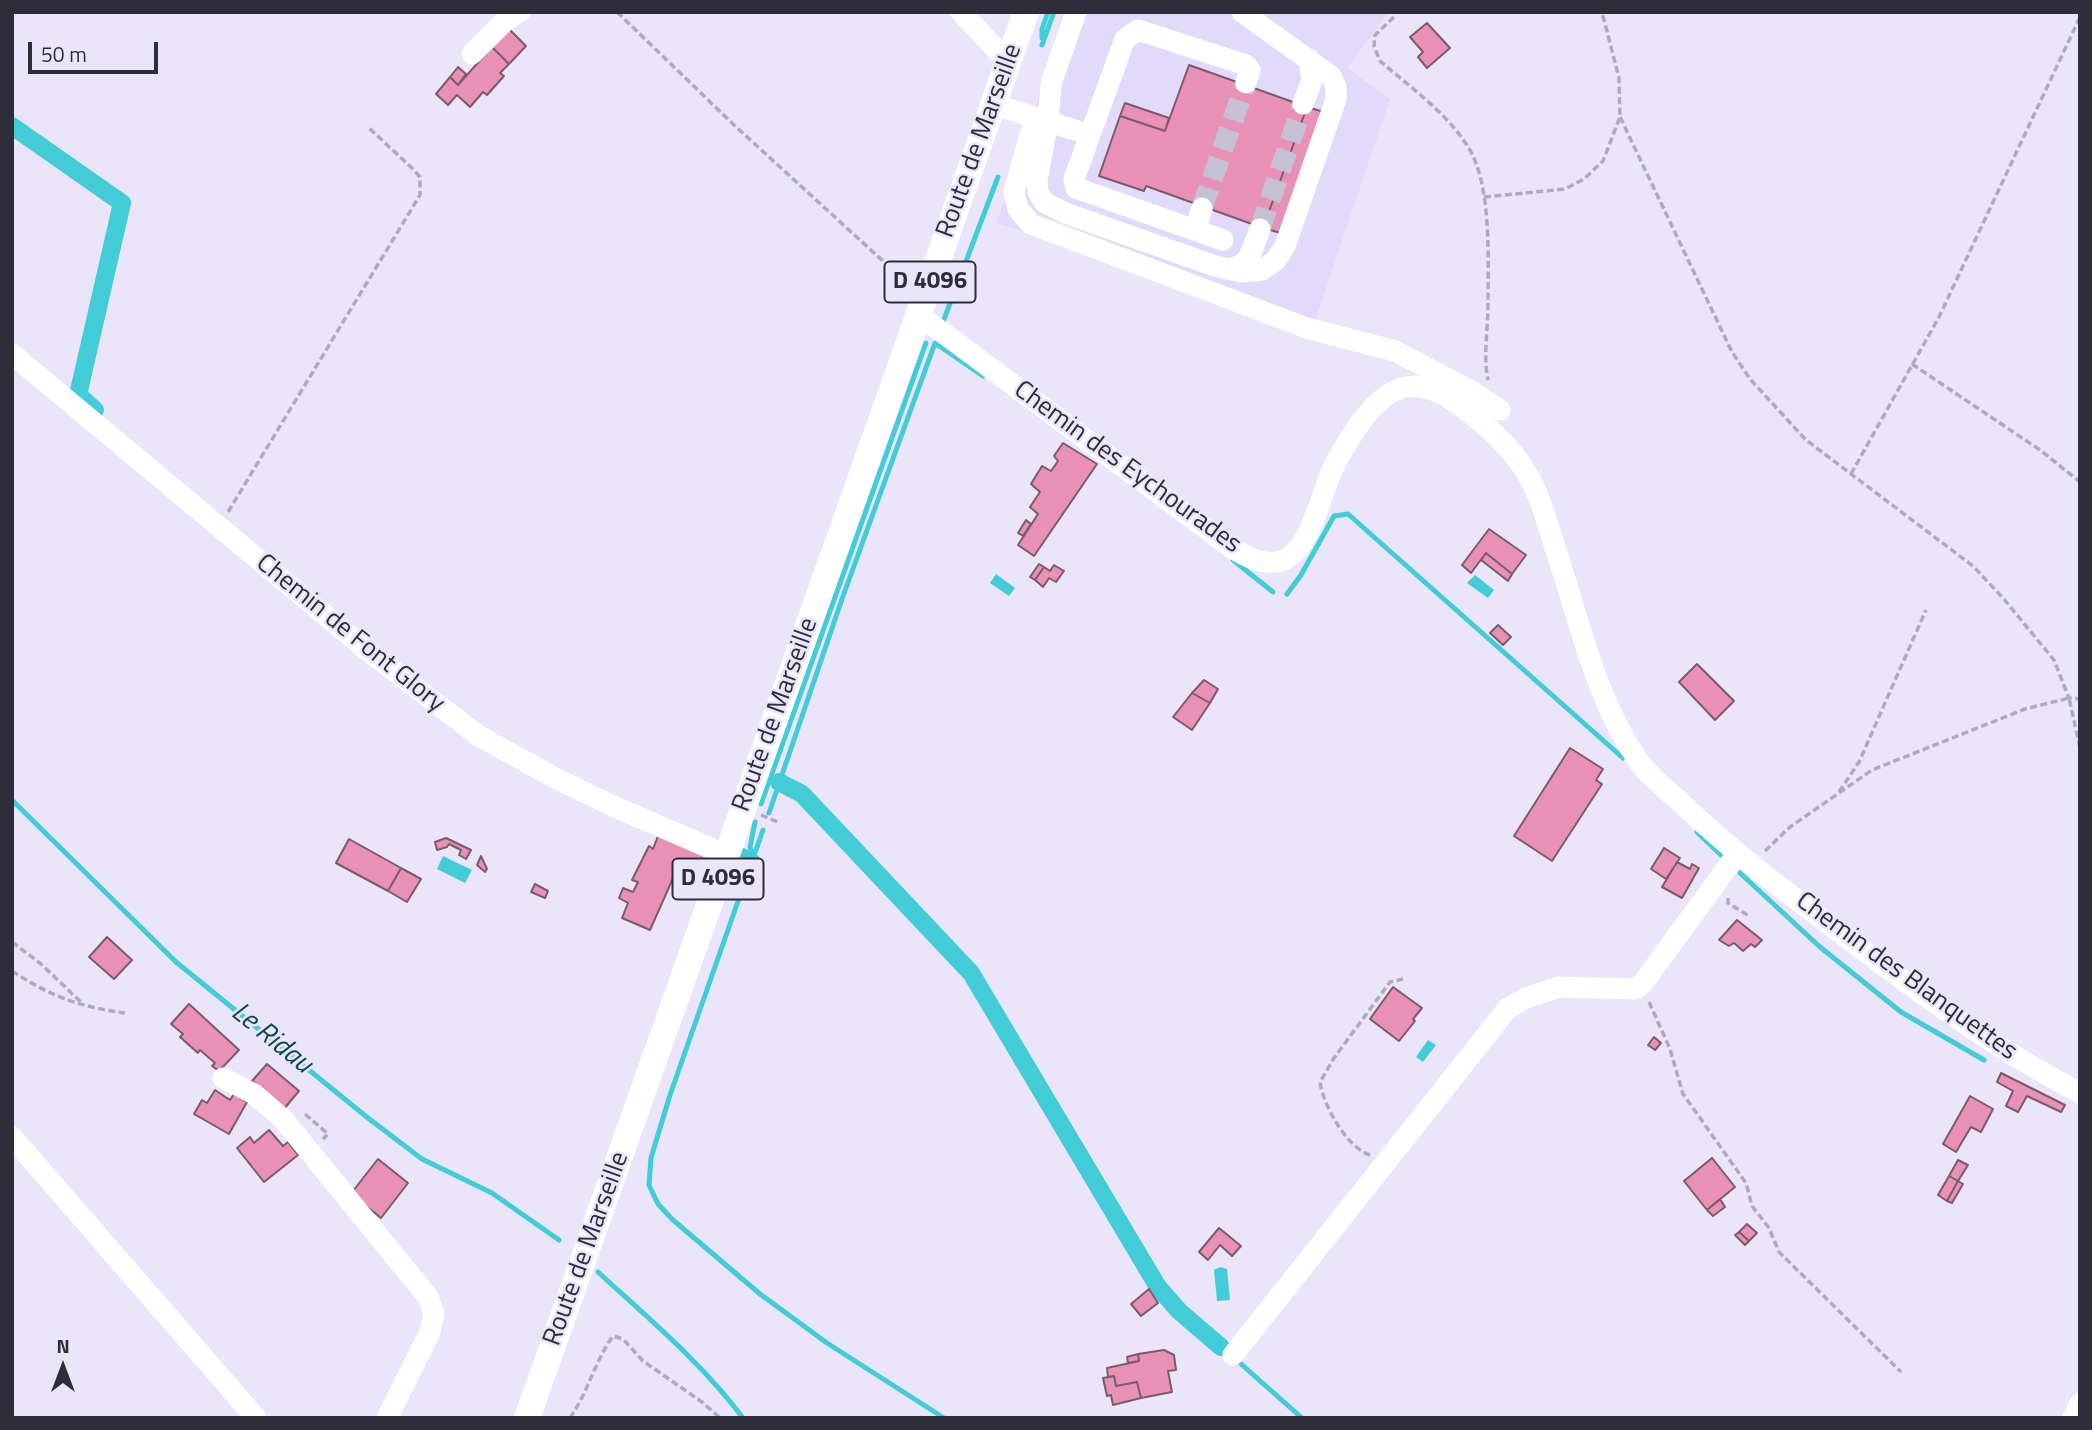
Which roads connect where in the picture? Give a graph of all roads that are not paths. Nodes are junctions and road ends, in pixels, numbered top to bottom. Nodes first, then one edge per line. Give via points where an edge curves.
1 (520, 12) edge
2 (961, 12) edge
3 (1026, 12) edge
4 (1076, 12) edge
5 (1242, 12) edge
6 (472, 54) dead end
7 (1309, 59) junction
8 (1008, 62) junction
9 (1246, 83) dead end
10 (993, 104) junction
11 (1303, 104) tunnel mouth
12 (1041, 119) junction
13 (1090, 135) junction
14 (1202, 208) tunnel mouth
15 (1260, 229) tunnel mouth
16 (1195, 230) junction
17 (1223, 240) dead end
18 (1225, 269) junction
19 (922, 307) junction
20 (12, 354) edge
21 (1500, 410) road end
22 (726, 855) junction
23 (1744, 859) junction
24 (223, 1078) dead end
25 (2080, 1093) edge
26 (12, 1137) edge
27 (1233, 1355) dead end
28 (2080, 1403) edge
29 (256, 1418) edge
30 (387, 1418) edge
31 (527, 1418) edge
32 (2073, 1418) edge

1 - 6 street
2 - 8 street
3 - 8 main road, Route de Marseille / D 4096
4 - 12 street
5 - 7 street
7 - 11 street via 1311,80
7 - 18 street via 1334,81 1336,99 1288,238 1276,260 1262,270
8 - 10 main road, Route de Marseille / D 4096
9 - 13 street via 1250,70 1246,65 1144,31 1133,32 1125,38
10 - 12 street
10 - 19 main road, Route de Marseille / D 4096
12 - 13 street
12 - 18 street via 1037,180 1044,202
12 - 21 street via 1014,192 1018,209 1031,224 1307,328 1395,351
13 - 16 street via 1074,179 1076,188
14 - 16 street
15 - 18 street via 1242,265
16 - 17 street
19 - 22 main road, Route de Marseille / D 4096
19 - 23 street, Chemin des Eychourades via 1232,548 1263,563 1283,561 1303,543 1336,461 1378,402 1414,385 1431,388 1452,401 1508,449 1529,476 1600,688 1639,761
20 - 22 street, Chemin de Font Glory via 368,651 479,736 613,807
22 - 31 main road, Route de Marseille / D 4096
23 - 25 street, Chemin des Blanquettes via 2001,1049
23 - 27 street via 1635,989 1552,989 1508,1009
24 - 30 street via 254,1094 283,1119 428,1297 434,1314 430,1332
26 - 29 street
28 - 32 street

